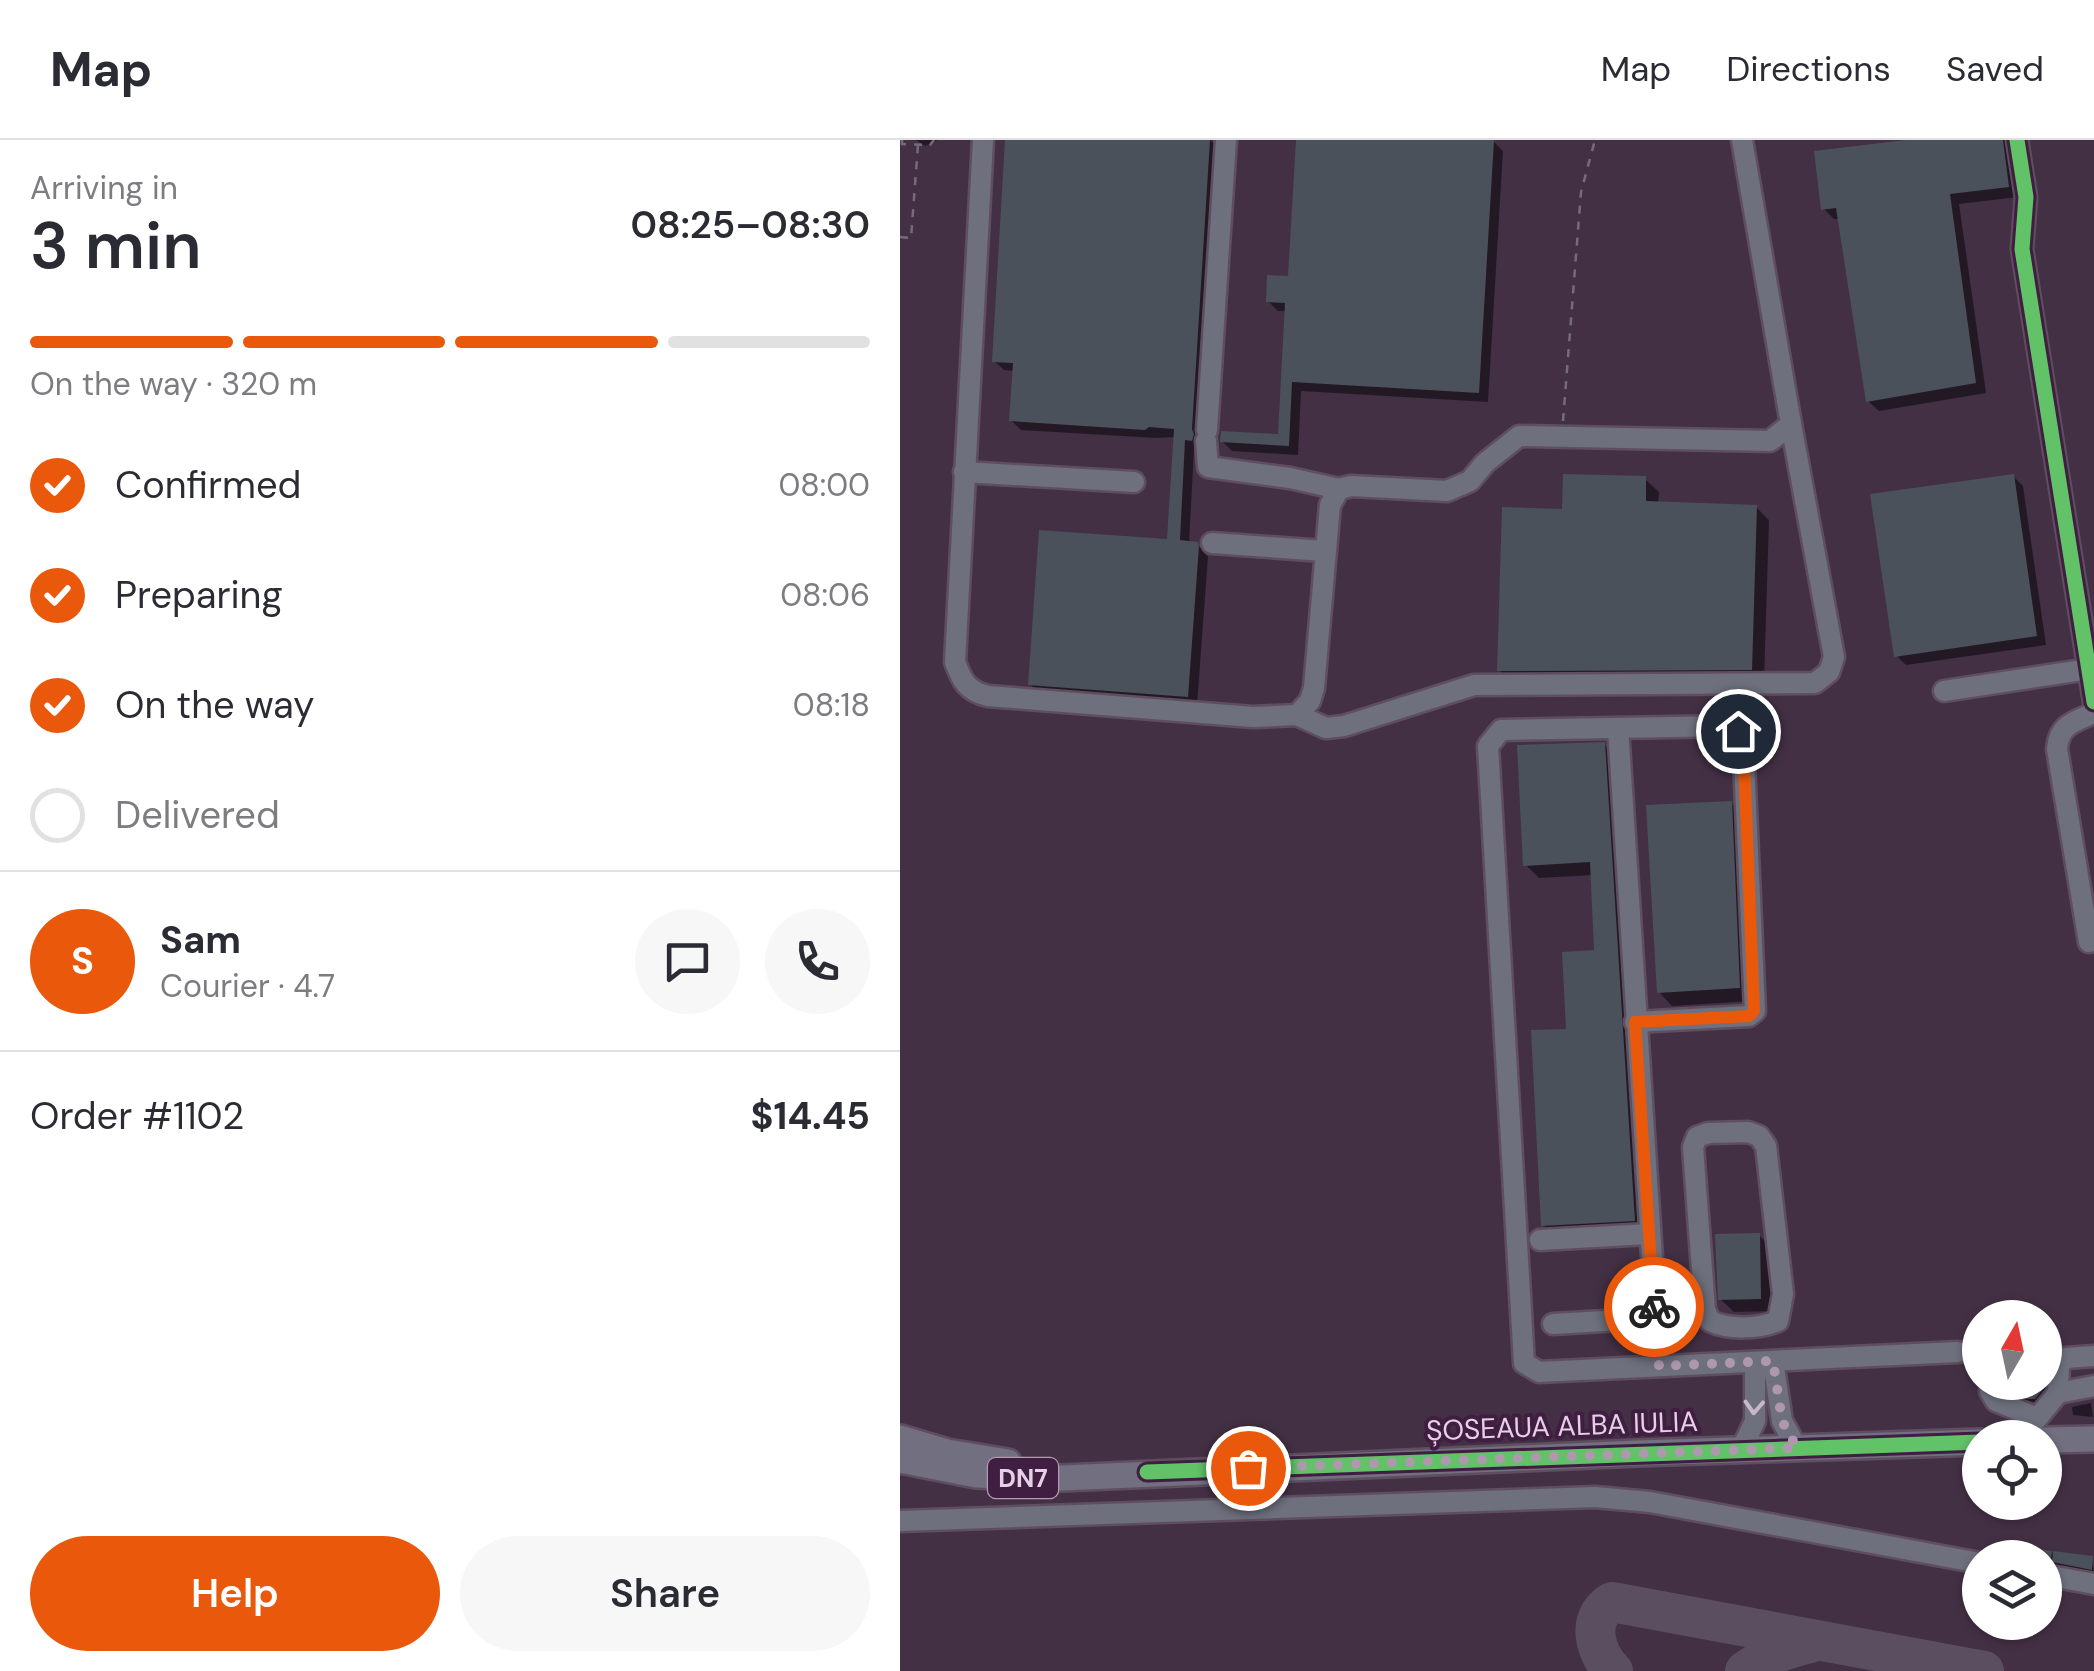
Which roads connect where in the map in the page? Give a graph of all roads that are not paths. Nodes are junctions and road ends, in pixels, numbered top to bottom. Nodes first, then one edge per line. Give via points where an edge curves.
1 (983, 140) edge
2 (1226, 140) edge
3 (1742, 140) edge
4 (2017, 140) edge
5 (1791, 424) junction
6 (964, 472) junction
7 (1134, 482) dead end
8 (1339, 489) junction
9 (1212, 543) dead end
10 (1324, 552) junction
11 (2089, 668) junction
12 (1944, 691) dead end
13 (2094, 702) edge
14 (2094, 713) edge
15 (1297, 716) junction
16 (1618, 728) junction
17 (2089, 942) dead end
18 (1635, 1022) junction
19 (1650, 1234) junction
20 (1540, 1240) dead end
21 (1655, 1318) junction
22 (1553, 1324) dead end
23 (1765, 1326) junction
24 (1958, 1352) dead end
25 (2094, 1356) edge
26 (2062, 1360) edge
27 (1765, 1361) junction
28 (1659, 1366) junction
29 (2094, 1386) edge
30 (2062, 1392) edge
31 (1996, 1400) edge
32 (2027, 1420) edge
33 (2062, 1433) edge
34 (900, 1438) edge
35 (2094, 1438) edge
36 (1962, 1443) edge
37 (1797, 1448) junction
38 (1741, 1450) junction
39 (900, 1460) edge
40 (1147, 1472) junction
41 (900, 1521) edge
42 (1962, 1560) edge
43 (2062, 1578) edge
44 (2094, 1584) edge

1 - 6 street
2 - 8 street via 1208,467
3 - 5 street
4 - 11 street via 2026,197 2022,249
5 - 8 street via 1770,441 1519,436 1470,481 1448,491
5 - 15 street via 1834,657 1815,683 1474,685 1344,726 1326,728
6 - 7 street
6 - 15 street via 955,662 963,684 976,693
8 - 10 street via 1330,505
9 - 10 street
10 - 15 street via 1314,688
11 - 12 street
11 - 13 street
14 - 17 street via 2066,725 2057,750
16 - 18 street
16 - 18 street via 1732,726 1743,738 1754,1011
16 - 28 street via 1501,730 1488,746 1524,1363 1540,1372
18 - 19 street
19 - 20 street
19 - 21 street
21 - 22 street
21 - 28 street
23 - 23 street via 1778,1321 1783,1294 1766,1146 1748,1132 1708,1132 1693,1148 1705,1310 1720,1326
23 - 27 street
24 - 27 street
25 - 26 street
27 - 28 street
27 - 37 street
27 -> 38 street via 1754,1421
29 - 30 street
31 - 32 street
33 - 35 main road
34 - 40 main road, ȘOSEAUA ALBA IULIA / DN7 via 1001,1462
36 - 37 main road, ȘOSEAUA ALBA IULIA / DN7
37 - 38 main road, ȘOSEAUA ALBA IULIA / DN7
38 - 40 main road, ȘOSEAUA ALBA IULIA / DN7
39 - 40 main road, ȘOSEAUA ALBA IULIA / DN7 via 1018,1478
41 - 42 street via 1595,1497
43 - 44 street

